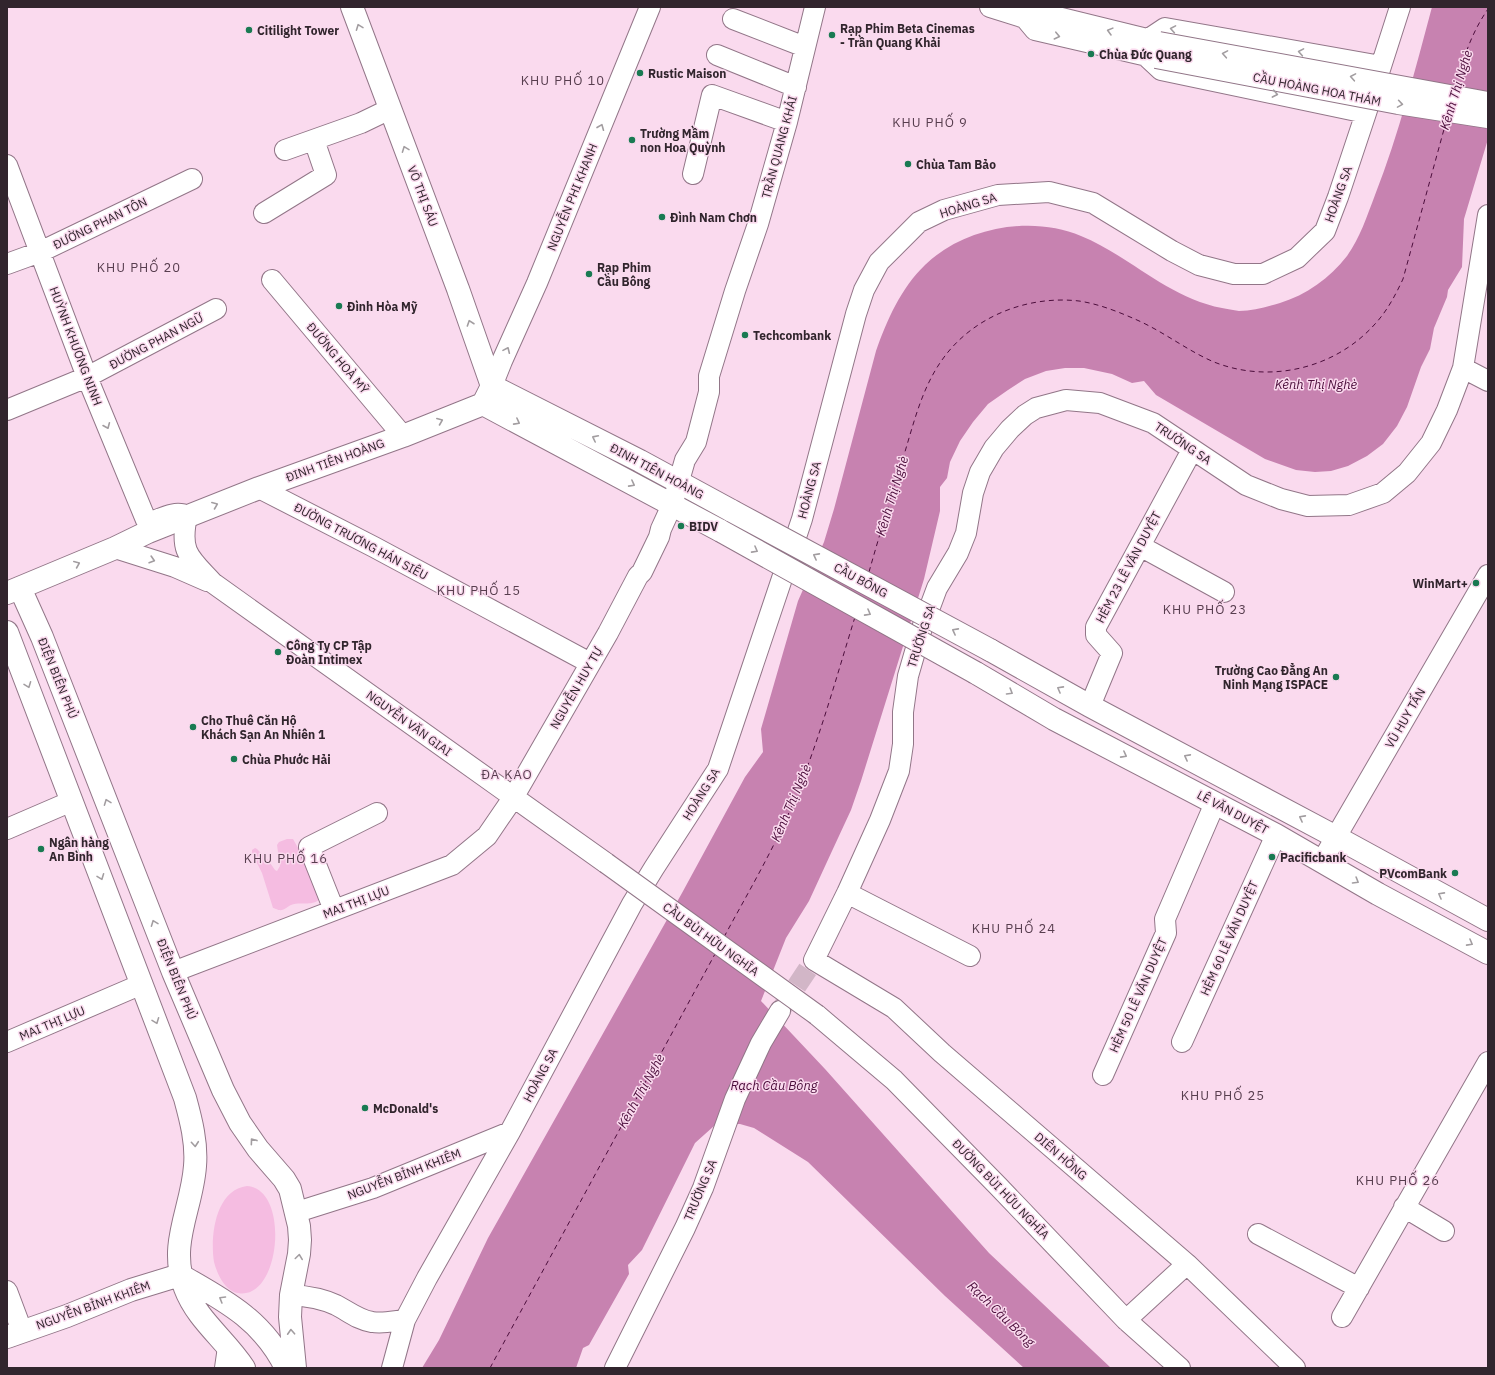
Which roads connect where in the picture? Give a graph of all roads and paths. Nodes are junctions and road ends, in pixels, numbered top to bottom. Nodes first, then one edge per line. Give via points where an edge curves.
1 (352, 7) edge
2 (650, 7) edge
3 (815, 7) edge
4 (990, 7) edge
5 (1400, 7) edge
6 (733, 19) dead end
7 (806, 47) junction
8 (1152, 49) junction
9 (717, 55) dead end
10 (1381, 66) junction
11 (796, 87) junction
12 (1488, 102) edge
13 (390, 109) junction
14 (1366, 113) junction
15 (1488, 118) edge
16 (787, 122) junction
17 (314, 140) junction
18 (285, 150) dead end
19 (7, 165) edge
20 (693, 174) dead end
21 (192, 180) dead end
22 (264, 213) dead end
23 (1488, 215) edge
24 (40, 252) junction
25 (7, 264) edge
26 (272, 280) dead end
27 (216, 309) dead end
28 (1463, 368) junction
29 (87, 377) junction
30 (1488, 381) edge
31 (488, 395) junction
32 (7, 410) edge
33 (403, 436) junction
34 (1192, 450) junction
35 (679, 482) junction
36 (259, 488) junction
37 (672, 505) junction
38 (732, 510) joint
39 (187, 516) junction
40 (152, 522) joint
41 (721, 531) joint
42 (1140, 546) junction
43 (115, 548) junction
44 (1488, 575) edge
45 (213, 583) junction
46 (13, 591) edge
47 (1224, 592) dead end
48 (42, 637) junction
49 (10, 641) edge
50 (590, 663) junction
51 (976, 673) joint
52 (1090, 706) junction
53 (513, 798) junction
54 (72, 801) junction
55 (1215, 803) junction
56 (377, 813) dead end
57 (7, 829) edge
58 (1276, 834) junction
59 (1336, 837) junction
60 (1322, 861) junction
61 (606, 863) joint
62 (847, 894) junction
63 (334, 910) junction
64 (1488, 920) edge
65 (1488, 953) edge
66 (970, 956) dead end
67 (814, 960) joint
68 (173, 972) junction
69 (142, 984) junction
70 (780, 1011) tunnel mouth
71 (817, 1015) joint
72 (7, 1042) edge
73 (1182, 1042) dead end
74 (1488, 1062) edge
75 (1103, 1075) dead end
76 (510, 1132) junction
77 (1404, 1208) junction
78 (297, 1212) junction
79 (1444, 1231) dead end
80 (1258, 1234) dead end
81 (1187, 1264) junction
82 (180, 1275) junction
83 (1359, 1288) junction
84 (7, 1291) edge
85 (291, 1295) junction
86 (249, 1318) junction
87 (1342, 1318) dead end
88 (405, 1320) junction
89 (1126, 1320) junction
90 (14, 1334) edge
91 (228, 1347) junction
92 (225, 1368) edge
93 (244, 1368) edge
94 (268, 1368) edge
95 (286, 1368) edge
96 (295, 1368) edge
97 (392, 1368) edge
98 (615, 1368) edge
99 (1180, 1368) edge
100 (1295, 1368) edge

13 -> 1 main road, VÕ THỊ SÁU
31 -> 2 street, NGUYỄN PHI KHANH via 537,283
3 - 7 street, TRẦN QUANG KHẢI
4 - 8 street via 1025,18 1035,30
5 - 10 street, HOÀNG SA
6 - 7 street
7 - 11 street, TRẦN QUANG KHẢI
10 -> 8 street via 1165,28
12 -> 8 street, CẦU HOÀNG HOA THÁM, bridge
8 -> 14 street via 1161,70
8 -> 15 street, CẦU HOÀNG HOA THÁM, bridge via 1398,104
9 - 11 street
10 - 14 street, HOÀNG SA
11 - 16 street, TRẦN QUANG KHẢI
13 - 17 street via 361,123
31 -> 13 main road, VÕ THỊ SÁU via 458,289
14 - 76 street, HOÀNG SA via 1325,231 1297,258 1263,274 1234,274 1199,265 1093,203 1049,192 998,195 944,210 919,222 879,262 864,290 856,314 802,519 718,769 632,904
16 - 20 street via 712,95
16 - 35 street, TRẦN QUANG KHẢI via 758,224 709,376 698,390 683,447 685,460
17 - 18 street
17 - 22 street via 326,175
19 - 24 street, HUỲNH KHƯƠNG NINH
21 - 24 street, ĐƯỜNG PHAN TÔN
23 - 28 street, TRƯỜNG SA
24 - 25 street, ĐƯỜNG PHAN TÔN
24 - 29 street, HUỲNH KHƯƠNG NINH
26 - 33 street, ĐƯỜNG HOÀ MỸ
27 - 29 street, ĐƯỜNG PHAN NGỮ
28 - 30 street
28 - 34 street, TRƯỜNG SA via 1431,443 1413,466 1383,493 1349,505 1308,506 1281,499 1246,485
29 - 32 street, ĐƯỜNG PHAN NGỮ
29 -> 40 street, HUỲNH KHƯƠNG NINH via 145,519
33 -> 31 main road, ĐINH TIÊN HOÀNG
35 -> 31 main road, ĐINH TIÊN HOÀNG via 640,461
31 -> 37 main road, ĐINH TIÊN HOÀNG
33 - 36 main road, ĐINH TIÊN HOÀNG
34 - 42 street, HẺM 23 LÊ VĂN DUYỆT
34 - 62 street, TRƯỜNG SA via 1153,423 1100,403 1066,400 1036,408 1025,415 994,448 980,472 973,493 966,533 958,553 937,588 921,631 908,676 903,712 904,744 899,771
35 - 37 street, TRẦN QUANG KHẢI
35 - 38 main road, ĐINH TIÊN HOÀNG
39 -> 36 main road, ĐINH TIÊN HOÀNG
36 - 50 street, ĐƯỜNG TRƯƠNG HÁN SIÊU
37 - 41 main road, ĐINH TIÊN HOÀNG
37 - 50 street, NGUYỄN HUY TỰ via 638,569 638,576
52 -> 38 main road, CẦU BÔNG, bridge
39 - 40 street, ĐINH TIÊN HOÀNG via 166,516
39 - 43 main road, ĐINH TIÊN HOÀNG
39 - 45 street, NGUYỄN VĂN GIAI via 185,548 190,559
41 -> 51 main road, CẦU BÔNG, bridge
42 - 47 street
42 - 52 street, HẺM 23 LÊ VĂN DUYỆT via 1096,626 1096,635 1112,653
43 -> 45 street, NGUYỄN VĂN GIAI via 175,567
46 -> 43 main road, ĐINH TIÊN HOÀNG
44 - 59 street, VŨ HUY TẤN
45 - 53 street, NGUYỄN VĂN GIAI
46 - 48 main road, ÐIỆN BIÊN PHỦ
48 - 49 main road
68 -> 48 main road, ÐIỆN BIÊN PHỦ
49 -> 54 main road
50 - 53 street, NGUYỄN HUY TỰ
51 -> 55 main road, LÊ VĂN DUYỆT via 1054,719
59 -> 52 main road
53 - 61 street, NGUYỄN VĂN GIAI
53 - 63 street, MAI THỊ LỰU via 487,836 452,866
54 - 57 street
54 -> 69 main road
55 - 58 main road, LÊ VĂN DUYỆT
55 - 75 street, HẺM 50 LÊ VĂN DUYỆT via 1165,920 1166,933
56 - 63 street via 308,847
58 - 60 main road, LÊ VĂN DUYỆT
58 - 73 street, HẺM 60 LÊ VĂN DUYỆT
59 - 60 street, VŨ HUY TẤN
64 -> 59 main road
60 -> 65 main road, LÊ VĂN DUYỆT
61 - 71 street, CẦU BÙI HỮU NGHĨA, bridge
62 - 66 street
62 - 67 street, TRƯỜNG SA
63 - 68 street, MAI THỊ LỰU
67 - 81 street, DIÊN HỒNG via 894,1008 959,1068
78 -> 68 main road, ÐIỆN BIÊN PHỦ via 284,1178 251,1139 231,1107
69 - 72 street, MAI THỊ LỰU
69 -> 82 main road via 185,1098 194,1134 195,1166 179,1240
70 - 98 street, TRƯỜNG SA via 761,1043 736,1099 703,1188
71 - 89 street, ĐƯỜNG BÙI HỮU NGHĨA via 894,1080
74 - 77 street
76 - 78 street, NGUYỄN BỈNH KHIÊM via 373,1188
76 - 88 street, HOÀNG SA
77 - 79 street
77 - 83 street
85 -> 78 main road, ÐIỆN BIÊN PHỦ via 299,1254
80 - 83 street
81 - 89 street
81 - 100 street, DIÊN HỒNG
86 -> 82 main road
82 - 90 main road, NGUYỄN BỈNH KHIÊM via 131,1290
82 - 91 main road via 198,1312
83 - 87 street
84 - 90 street
85 - 88 street via 325,1300 370,1322
96 -> 85 main road, ÐIỆN BIÊN PHỦ via 291,1336
86 - 94 main road
86 - 95 main road via 261,1330
88 - 97 street, HOÀNG SA
89 - 99 street, ĐƯỜNG BÙI HỮU NGHĨA
91 - 92 street
91 - 93 main road

